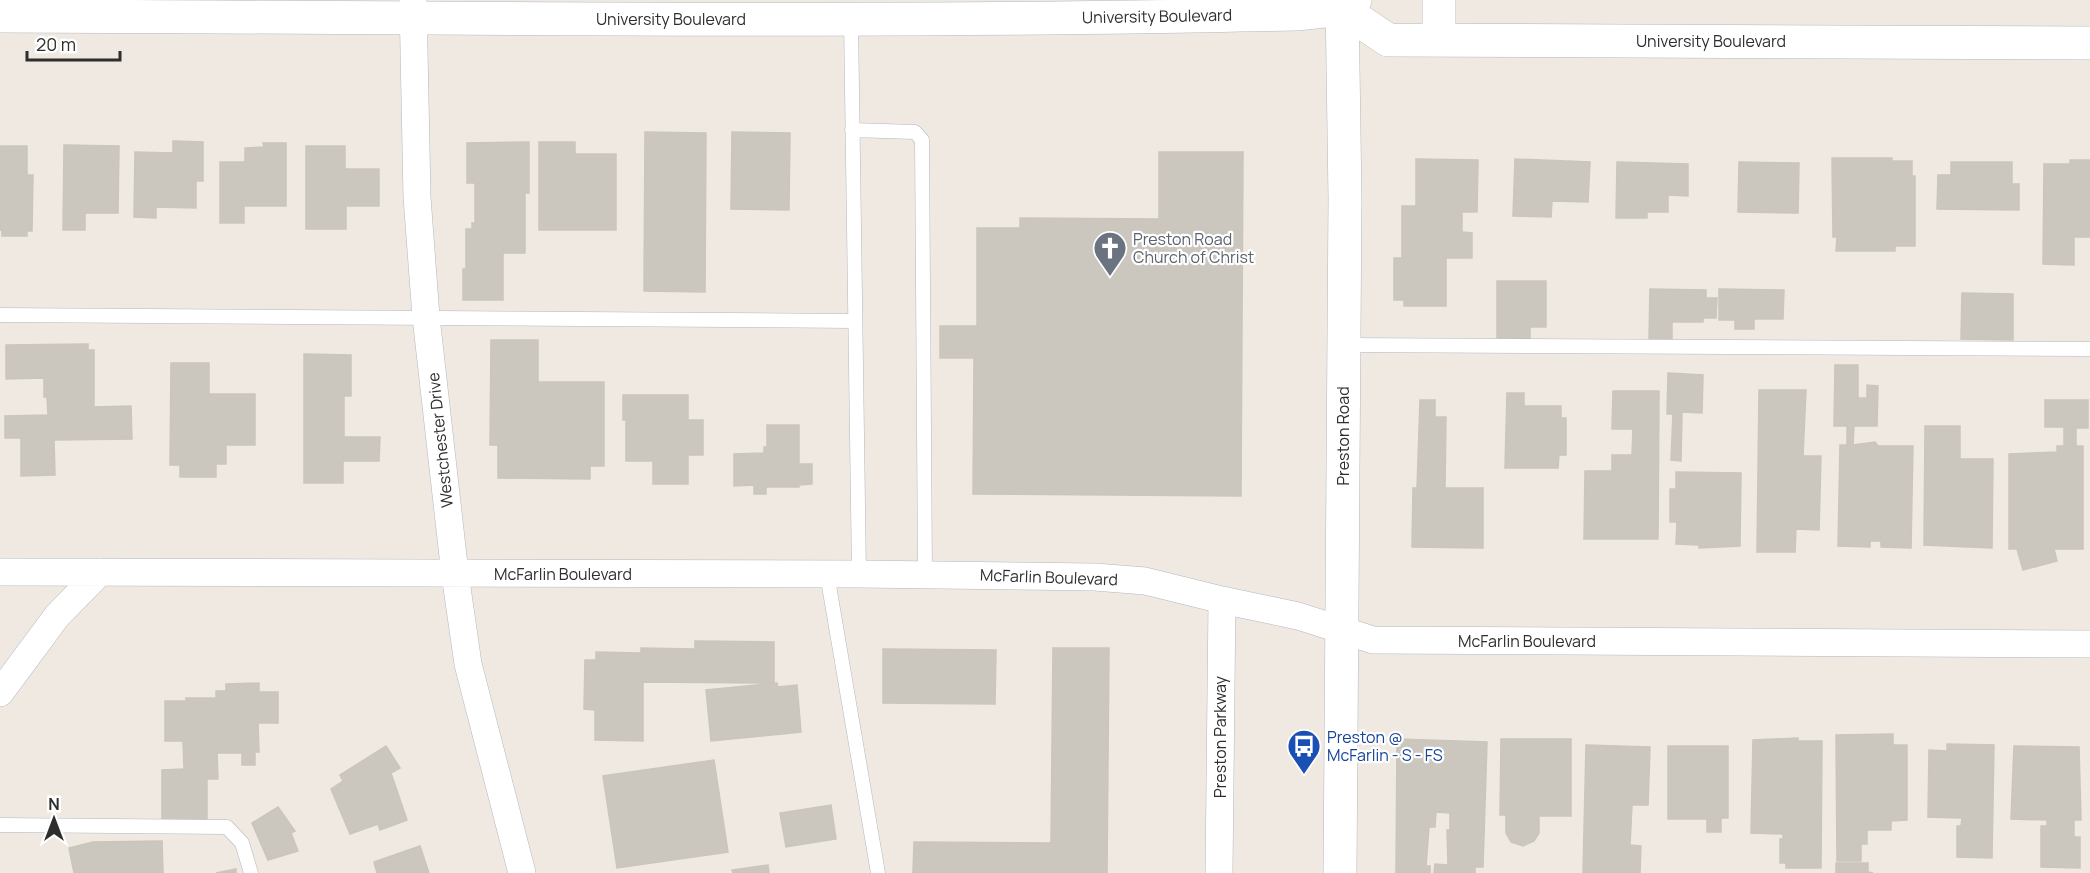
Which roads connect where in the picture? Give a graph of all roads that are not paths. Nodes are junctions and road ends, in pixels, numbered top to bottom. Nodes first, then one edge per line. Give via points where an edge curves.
1 (1439, 0) edge
2 (1346, 3) edge
3 (413, 9) edge
4 (1025, 9) edge
5 (0, 16) edge
6 (851, 20) junction
7 (1439, 40) junction
8 (2090, 43) edge
9 (852, 130) junction
10 (0, 315) edge
11 (426, 317) junction
12 (855, 321) junction
13 (1344, 345) junction
14 (2090, 349) edge
15 (0, 572) edge
16 (100, 572) junction
17 (455, 574) junction
18 (827, 574) junction
19 (859, 574) junction
20 (924, 574) junction
21 (1222, 600) junction
22 (1342, 631) junction
23 (2090, 644) edge
24 (0, 693) edge
25 (0, 825) edge
26 (251, 873) edge
27 (522, 873) edge
28 (878, 873) edge
29 (1219, 873) edge
30 (1340, 873) edge

1 - 7 street
2 - 4 street, University Boulevard via 1297,14
2 - 7 street, University Boulevard via 1388,40
2 - 13 street, Preston Road
3 - 5 street, University Boulevard
3 - 6 street, University Boulevard
3 - 11 street, Westchester Drive via 417,197
4 - 6 street, University Boulevard
6 - 9 lane
7 - 8 street, University Boulevard
9 - 12 lane
9 - 20 lane via 915,132 922,140
10 - 11 lane
11 - 12 lane
11 - 17 street, Westchester Drive
12 - 19 lane
13 - 14 lane
13 - 22 street, Preston Road
15 - 16 street, McFarlin Boulevard
16 - 17 street, McFarlin Boulevard
16 - 24 street via 57,616
17 - 18 street, McFarlin Boulevard
17 - 27 street, Westchester Drive via 468,664
18 - 19 street, McFarlin Boulevard
18 - 28 lane
19 - 20 street, McFarlin Boulevard
20 - 21 street, McFarlin Boulevard via 1145,581
21 - 22 street, McFarlin Boulevard via 1298,616
21 - 29 street, Preston Parkway
22 - 23 street, McFarlin Boulevard via 1373,640
22 - 30 street, Preston Road
25 - 26 lane via 226,827 242,843

